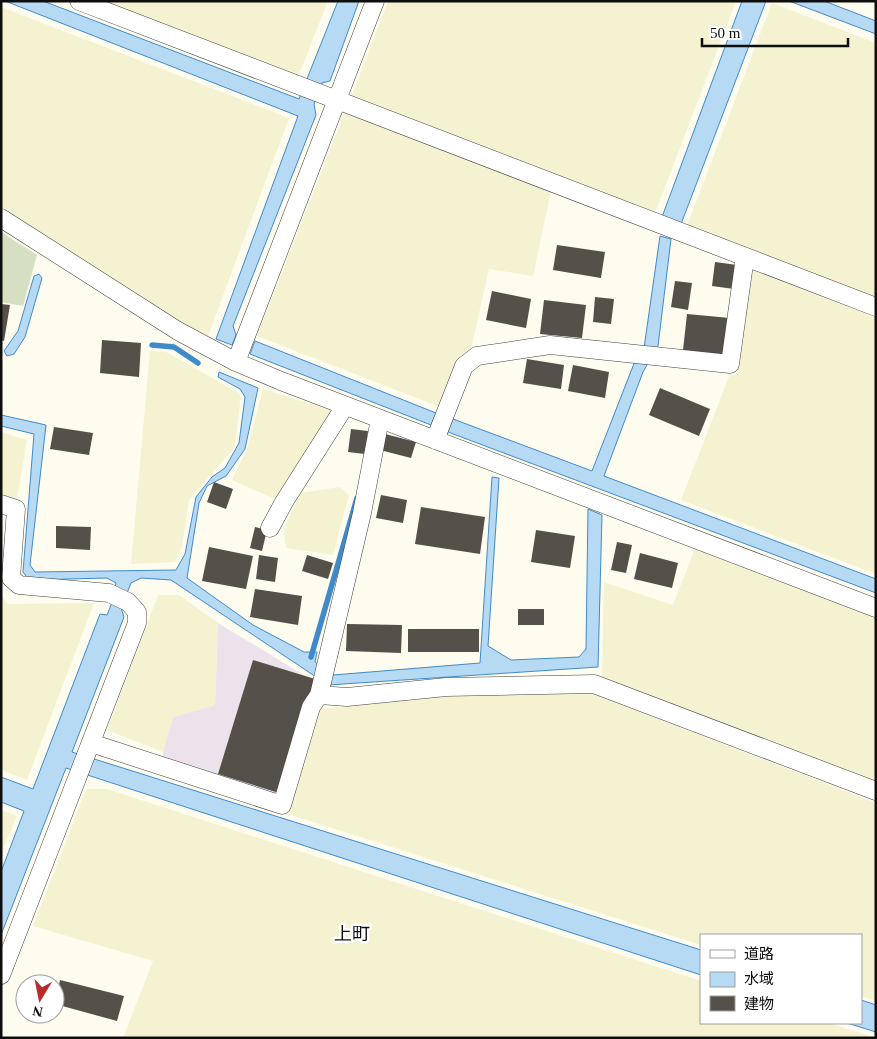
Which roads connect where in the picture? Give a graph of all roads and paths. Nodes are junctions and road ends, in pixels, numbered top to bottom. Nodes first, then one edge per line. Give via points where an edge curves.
1 (79, 1) edge
2 (375, 1) edge
3 (330, 97) junction
4 (1, 218) edge
5 (745, 257) junction
6 (876, 307) edge
7 (236, 362) junction
8 (346, 406) junction
9 (380, 419) junction
10 (435, 440) junction
11 (1, 504) edge
12 (270, 528) dead end
13 (876, 608) edge
14 (319, 695) junction
15 (89, 748) junction
16 (876, 791) edge
17 (1, 975) edge

1 - 3 street
2 - 3 street
3 - 5 street
3 - 7 street
4 - 7 street via 178,331
5 - 6 street
5 - 10 street via 730,364 550,345 477,356 464,366
7 - 8 street
8 - 9 street
8 - 12 street
9 - 10 street
9 - 14 street via 362,513
10 - 13 street
11 - 15 street via 16,509 11,578 19,586 109,593 128,602 137,612 137,623
14 - 15 street via 311,707 282,805
14 - 16 street via 348,697 446,688 594,684
15 - 17 street

